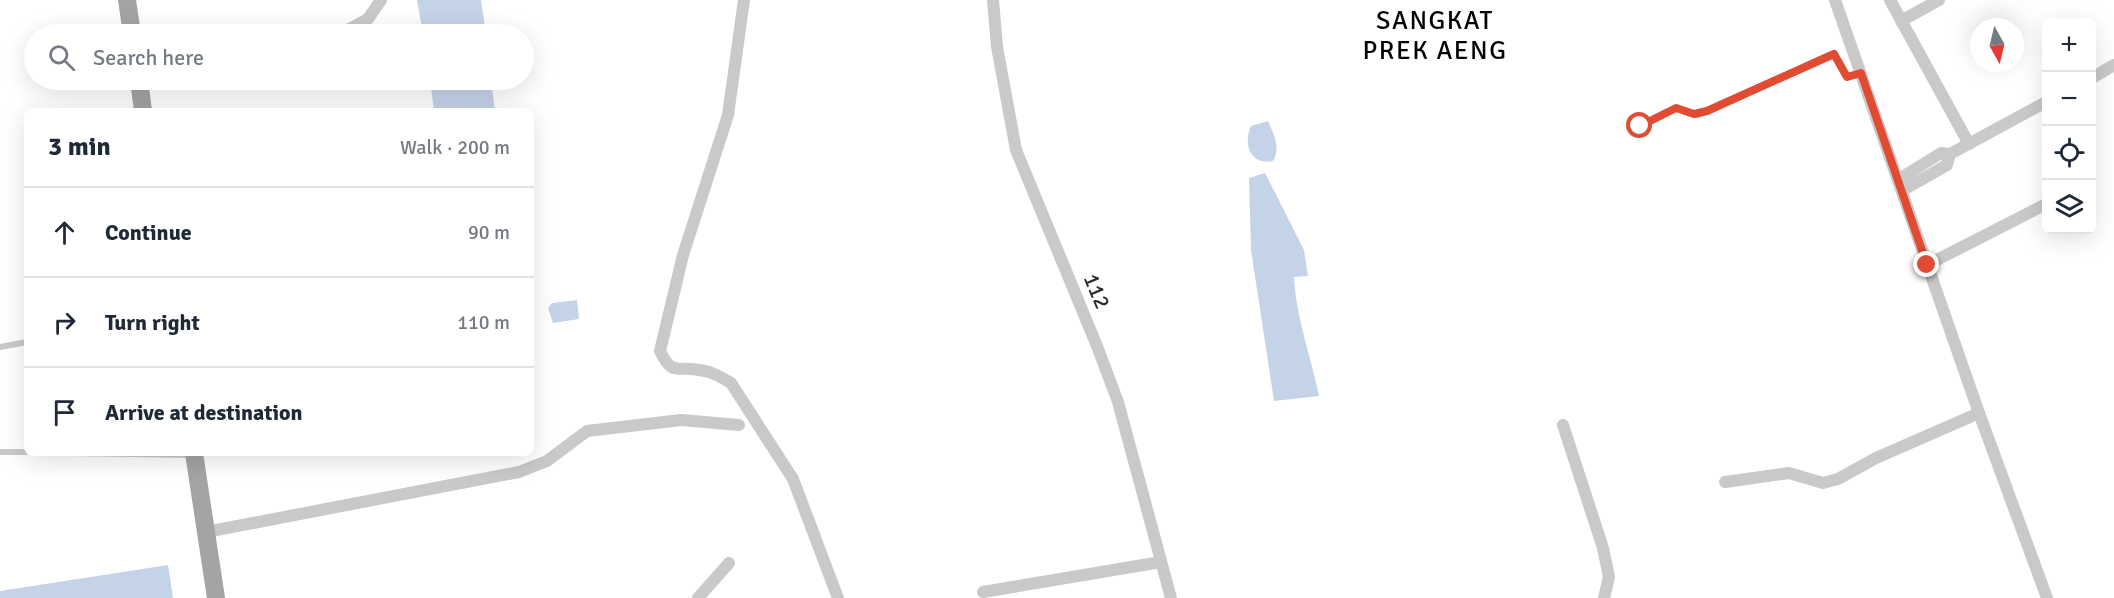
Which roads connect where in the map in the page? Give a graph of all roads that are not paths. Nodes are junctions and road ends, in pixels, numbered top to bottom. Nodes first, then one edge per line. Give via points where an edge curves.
1 (127, 0) edge
2 (381, 0) edge
3 (744, 0) edge
4 (993, 0) edge
5 (1835, 0) edge
6 (1890, 0) edge
7 (1939, 0) edge
8 (1901, 21) junction
9 (131, 24) edge
10 (360, 24) edge
11 (2114, 65) edge
12 (1861, 73) junction
13 (2096, 75) edge
14 (140, 90) edge
15 (2042, 104) edge
16 (143, 108) edge
17 (1640, 126) dead end
18 (1969, 144) junction
19 (1901, 185) junction
20 (2042, 206) edge
21 (1927, 265) junction
22 (24, 343) edge
23 (0, 348) edge
24 (1979, 413) junction
25 (739, 425) dead end
26 (1563, 425) dead end
27 (0, 452) edge
28 (24, 452) edge
29 (194, 456) edge
30 (1725, 482) dead end
31 (206, 532) junction
32 (1161, 562) junction
33 (729, 563) dead end
34 (983, 592) dead end
35 (216, 598) edge
36 (698, 598) edge
37 (838, 598) edge
38 (1172, 598) edge
39 (1604, 598) edge
40 (2047, 598) edge

1 - 9 main road
2 - 10 street via 368,20
3 - 37 street via 728,115 683,255 660,351 667,365 679,371 698,369 731,383 793,479
4 - 32 street, 112 via 997,47 1016,150 1118,402
5 - 12 street
6 - 8 street
7 - 8 street
8 - 18 street
11 - 13 street
12 - 17 lane via 1847,77 1836,56 1829,55 1707,111 1694,114 1676,108
12 - 19 street
14 - 16 main road
15 - 18 street
18 - 19 street via 1950,154 1947,165
19 - 21 street
20 - 21 street
21 - 24 street
22 - 23 lane
24 - 30 street via 1838,479 1823,483 1789,473
24 - 40 street
25 - 31 street via 681,420 587,431 547,460 519,472
26 - 39 street via 1603,548 1609,577
27 - 28 lane
29 - 31 main road
31 - 35 main road
32 - 34 street
32 - 38 street, 112
33 - 36 street

